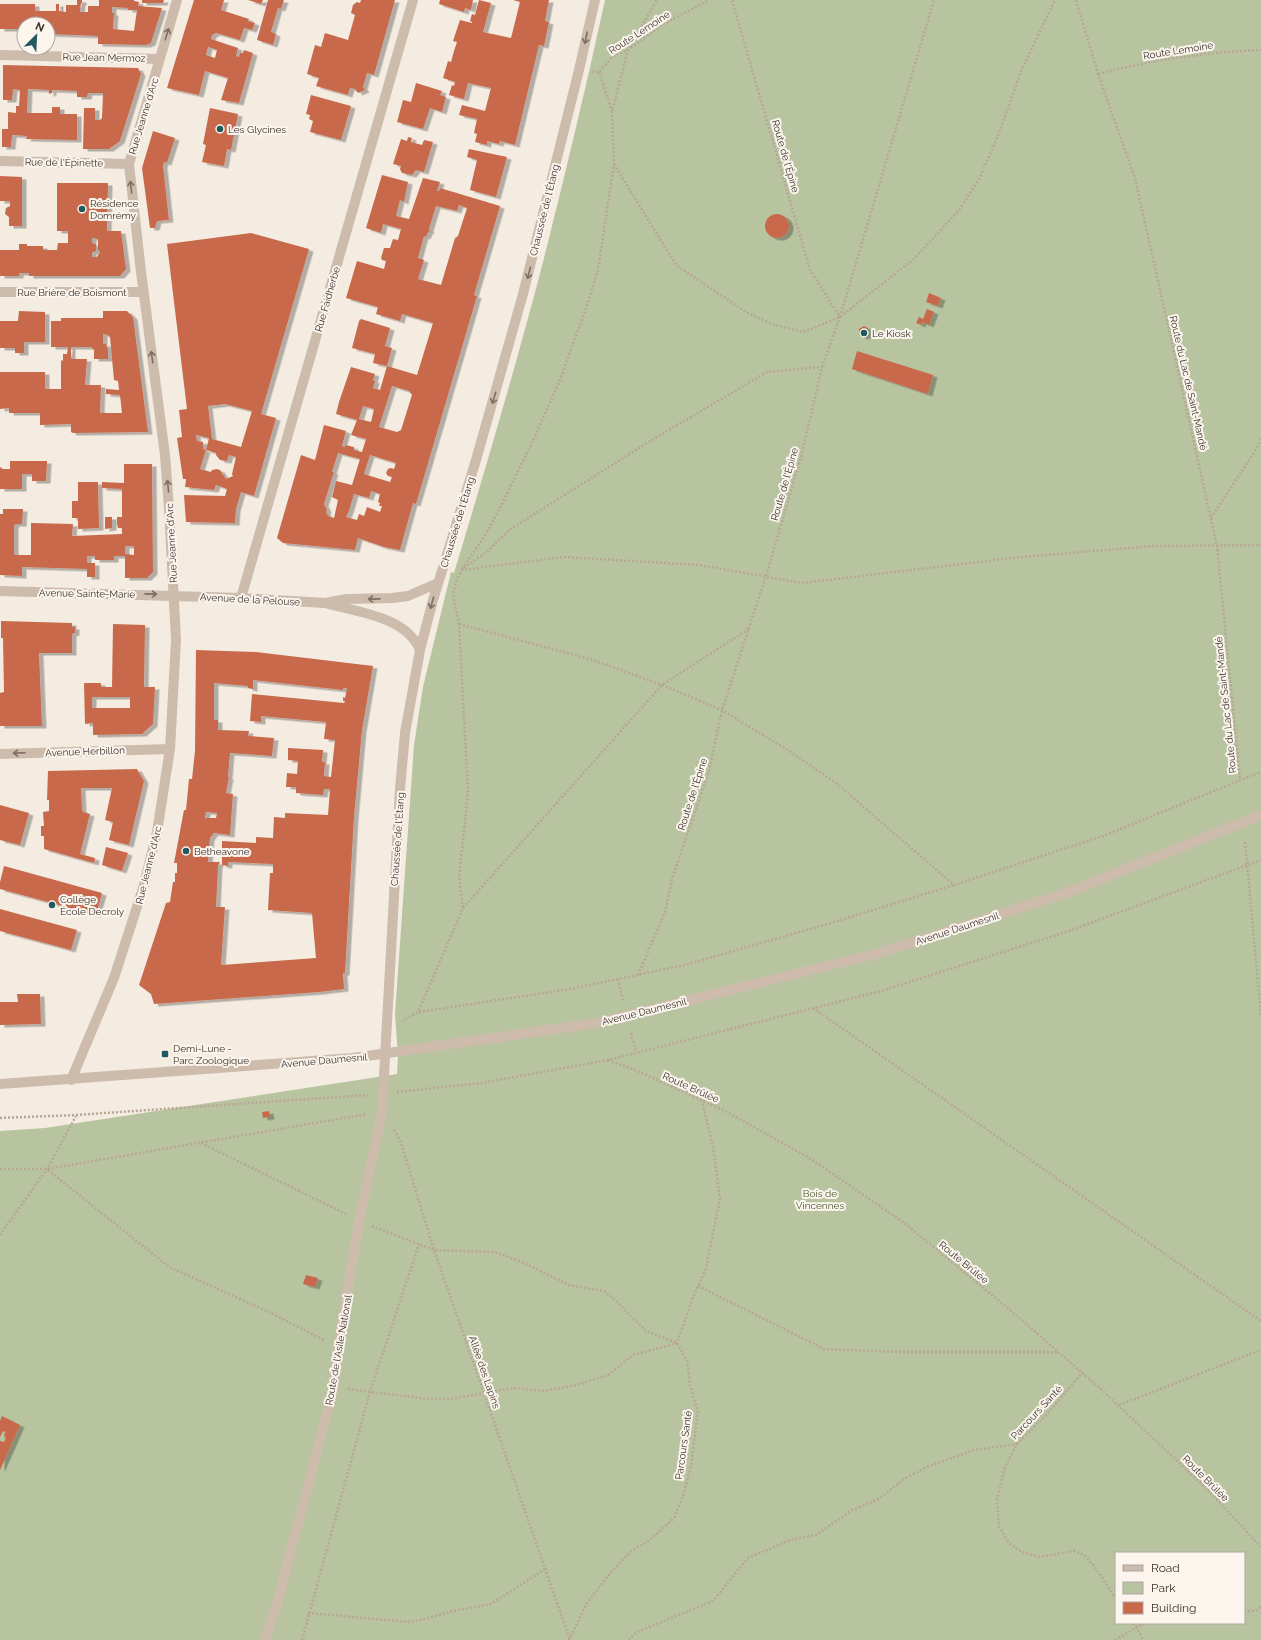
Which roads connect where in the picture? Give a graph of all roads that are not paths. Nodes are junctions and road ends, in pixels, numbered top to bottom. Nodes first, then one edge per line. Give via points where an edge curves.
1 (177, 0) edge
2 (413, 0) edge
3 (595, 0) edge
4 (0, 55) edge
5 (159, 59) junction
6 (0, 161) edge
7 (129, 164) junction
8 (0, 292) edge
9 (143, 292) junction
10 (438, 582) junction
11 (0, 591) edge
12 (174, 595) junction
13 (241, 598) junction
14 (325, 603) junction
15 (420, 650) junction
16 (170, 749) junction
17 (0, 754) edge
18 (1261, 815) edge
19 (384, 1055) junction
20 (71, 1080) junction
21 (0, 1084) edge
22 (265, 1640) edge

5 -> 1 street, Rue Jeanne d'Arc
2 - 13 street, Rue Faidherbe
3 -> 10 street, Chaussée de l'Étang via 523,294 485,430
4 - 5 street, Rue Jean Mermoz
5 - 7 street, Rue Jeanne d'Arc
6 - 7 street, Rue de l'Épinette
9 -> 7 street, Rue Jeanne d'Arc
8 - 9 street, Rue Brière de Boismont
12 -> 9 street, Rue Jeanne d'Arc via 165,455
10 -> 14 street, Avenue de la Pelouse via 408,596 347,599
10 -> 15 street, Chaussée de l'Étang
11 -> 12 street, Avenue Sainte-Marie
12 - 13 street, Avenue de la Pelouse
12 - 16 street, Rue Jeanne d'Arc via 176,640
13 - 14 street, Avenue de la Pelouse
14 - 15 street, Avenue de la Pelouse via 380,617 412,636
15 - 19 street, Chaussée de l'Étang via 405,733
16 -> 17 street, Avenue Herbillon
16 - 20 street, Rue Jeanne d'Arc via 157,832 144,885 114,978
18 - 19 street, Avenue Daumesnil via 1066,893 879,953 596,1023
19 - 20 street, Avenue Daumesnil
19 - 22 street, Route de l'Asile National via 382,1112 359,1221 334,1386 278,1600
20 - 21 street, Avenue Daumesnil

